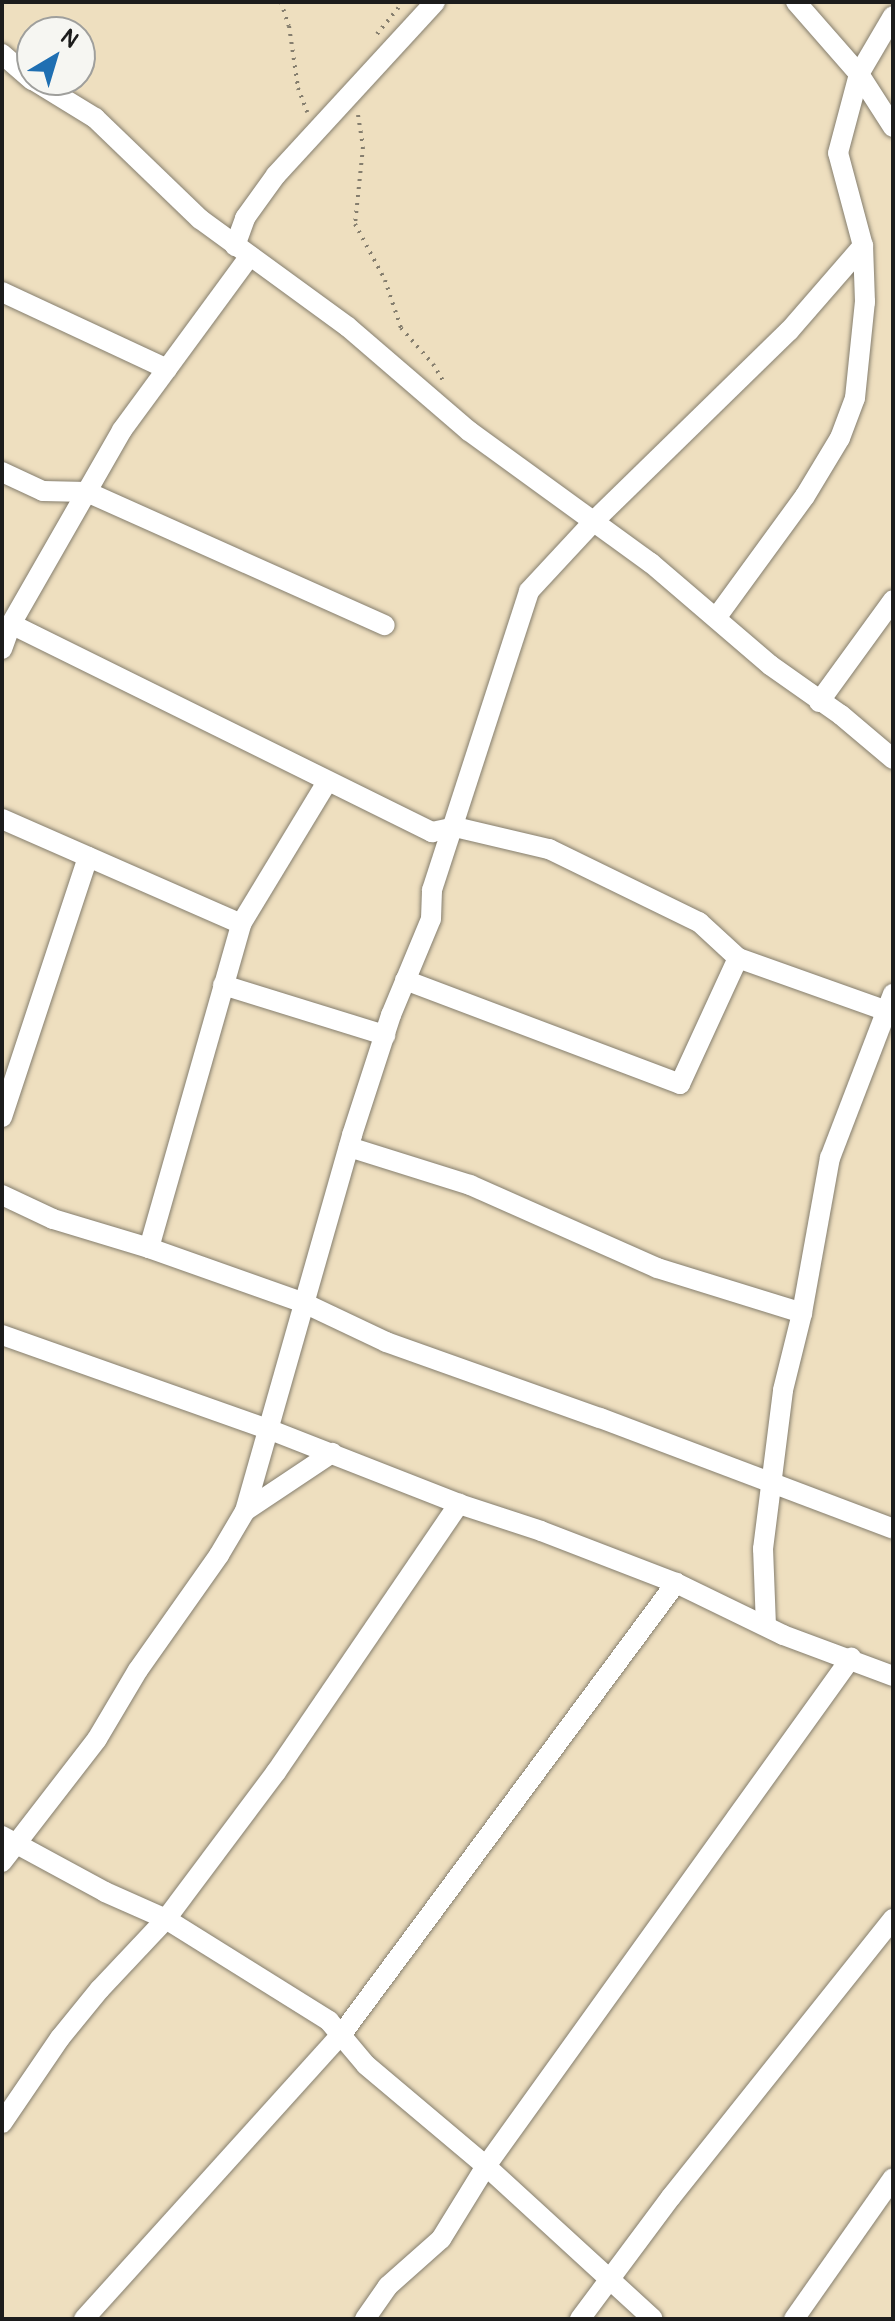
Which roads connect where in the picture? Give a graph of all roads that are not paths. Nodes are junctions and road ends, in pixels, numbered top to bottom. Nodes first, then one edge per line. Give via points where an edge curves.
1 (435, 2) edge
2 (796, 2) edge
3 (893, 16) edge
4 (859, 74) junction
5 (59, 96) edge
6 (893, 127) edge
7 (863, 246) junction
8 (243, 251) junction
9 (2, 292) edge
10 (167, 369) junction
11 (2, 472) edge
12 (87, 492) junction
13 (595, 520) junction
14 (893, 600) edge
15 (716, 618) junction
16 (11, 624) junction
17 (385, 625) dead end
18 (2, 649) edge
19 (819, 702) junction
20 (893, 759) edge
21 (327, 782) junction
22 (2, 819) edge
23 (455, 827) junction
24 (88, 857) junction
25 (241, 924) junction
26 (738, 958) junction
27 (405, 980) junction
28 (223, 985) junction
29 (890, 1002) edge
30 (385, 1035) junction
31 (2, 1117) edge
32 (349, 1147) junction
33 (2, 1195) edge
34 (149, 1248) junction
35 (304, 1303) junction
36 (802, 1313) junction
37 (2, 1335) edge
38 (268, 1429) junction
39 (332, 1453) junction
40 (769, 1483) junction
41 (459, 1504) junction
42 (245, 1511) junction
43 (893, 1529) edge
44 (676, 1583) junction
45 (766, 1626) junction
46 (851, 1658) junction
47 (893, 1676) edge
48 (9, 1840) edge
49 (2, 1862) edge
50 (166, 1919) junction
51 (893, 1919) edge
52 (341, 2035) junction
53 (2, 2123) edge
54 (486, 2166) junction
55 (893, 2178) edge
56 (610, 2279) junction
57 (84, 2319) edge
58 (365, 2319) edge
59 (580, 2319) edge
60 (653, 2319) edge
61 (794, 2319) edge

1 - 8 street via 257,199
2 - 4 street
3 - 4 street
4 - 6 street
4 - 7 street via 838,153
5 - 8 street via 95,118 200,219
7 - 13 street via 789,331
7 - 15 street via 860,380 840,438 805,496
8 - 10 street
8 - 13 street via 348,327 454,418
9 - 10 street
10 - 12 street via 122,430
11 - 12 street via 43,491
12 - 16 street
12 - 17 street
13 - 15 street
13 - 23 street via 529,591
14 - 19 street
15 - 19 street
16 - 18 street
16 - 21 street
19 - 20 street
21 - 23 street via 432,832
21 - 25 street
22 - 24 street
23 - 26 street via 549,849 699,922
23 - 27 street via 432,890 431,919
24 - 25 street
24 - 31 street
25 - 28 street
26 - 27 street via 680,1084
26 - 29 street
27 - 30 street
28 - 30 street
28 - 34 street
29 - 36 street via 830,1158
30 - 32 street
32 - 35 street
32 - 36 street via 470,1185 657,1268
33 - 34 street via 53,1219
34 - 35 street
35 - 38 street
35 - 40 street via 386,1342
36 - 40 street
37 - 38 street
38 - 39 street
38 - 42 street
39 - 41 street
39 - 42 street
40 - 43 street
40 - 45 street via 763,1549
41 - 44 street
41 - 50 street via 276,1772
42 - 48 street via 97,1739
44 - 45 street
44 - 52 street
45 - 46 street
46 - 47 street
46 - 54 street
48 - 49 street
48 - 50 street
50 - 52 street via 329,2021
50 - 53 street via 60,2038
51 - 56 street
52 - 54 street via 366,2065
52 - 57 street
54 - 56 street
54 - 58 street via 441,2239 388,2286
55 - 61 street
56 - 59 street
56 - 60 street

